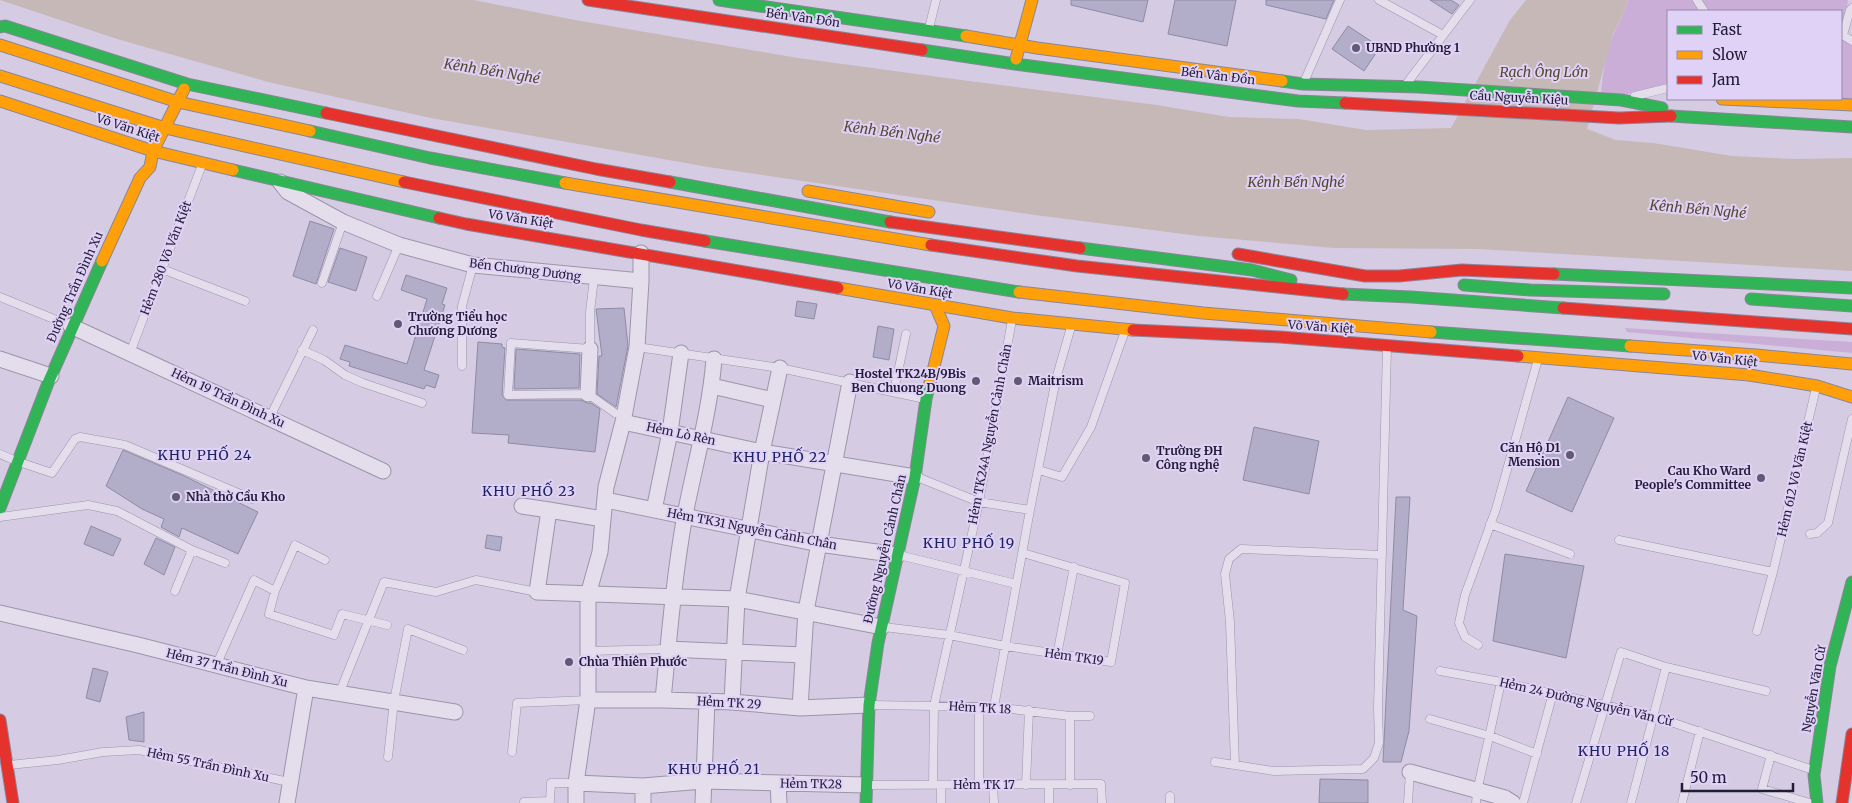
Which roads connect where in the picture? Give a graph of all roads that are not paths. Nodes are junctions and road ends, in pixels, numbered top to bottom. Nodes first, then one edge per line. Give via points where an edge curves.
1 (588, 0) edge
2 (719, 0) edge
3 (936, 0) edge
4 (1032, 0) edge
5 (1340, 0) edge
6 (1379, 0) edge
7 (1470, 0) edge
8 (1851, 0) edge
9 (1851, 9) edge
10 (0, 28) edge
11 (929, 30) junction
12 (1842, 34) edge
13 (1443, 35) junction
14 (1852, 41) edge
15 (103, 44) dead end
16 (0, 45) edge
17 (1020, 45) junction
18 (124, 64) junction
19 (1015, 64) junction
20 (0, 76) edge
21 (186, 84) junction
22 (1303, 84) junction
23 (1404, 87) junction
24 (1419, 87) joint
25 (1667, 90) edge
26 (1621, 100) junction
27 (1741, 100) edge
28 (0, 101) edge
29 (1298, 101) junction
30 (178, 102) junction
31 (1418, 106) joint
32 (1852, 106) edge
33 (1618, 118) junction
34 (1852, 120) edge
35 (1852, 127) edge
36 (165, 128) junction
37 (1660, 129) dead end
38 (153, 151) junction
39 (202, 163) junction
40 (632, 164) dead end
41 (596, 170) junction
42 (279, 181) junction
43 (796, 189) dead end
44 (942, 214) dead end
45 (343, 222) junction
46 (399, 245) junction
47 (1227, 252) dead end
48 (641, 253) junction
49 (473, 265) junction
50 (162, 269) junction
51 (1400, 276) junction
52 (594, 278) junction
53 (641, 281) junction
54 (322, 283) dead end
55 (1442, 285) junction
56 (1852, 288) edge
57 (1342, 294) junction
58 (1677, 294) dead end
59 (378, 296) dead end
60 (0, 297) edge
61 (1411, 297) junction
62 (1743, 299) dead end
63 (245, 301) dead end
64 (935, 305) junction
65 (1852, 306) edge
66 (963, 310) junction
67 (1012, 318) junction
68 (71, 326) junction
69 (944, 326) junction
70 (1071, 326) junction
71 (1852, 329) edge
72 (313, 330) dead end
73 (1125, 330) junction
74 (906, 334) dead end
75 (1387, 346) junction
76 (637, 347) junction
77 (590, 349) junction
78 (302, 350) junction
79 (130, 353) junction
80 (682, 353) junction
81 (714, 358) junction
82 (1538, 358) junction
83 (0, 359) edge
84 (1851, 365) edge
85 (462, 366) dead end
86 (780, 368) junction
87 (51, 376) junction
88 (850, 382) junction
89 (712, 386) junction
90 (1817, 386) junction
91 (894, 391) junction
92 (588, 394) junction
93 (1852, 396) edge
94 (926, 399) junction
95 (773, 400) junction
96 (422, 403) dead end
97 (270, 417) junction
98 (619, 417) junction
99 (1852, 419) edge
100 (670, 432) junction
101 (701, 439) junction
102 (762, 452) junction
103 (0, 454) edge
104 (16, 461) junction
105 (835, 463) junction
106 (384, 470) dead end
107 (1039, 470) junction
108 (915, 477) junction
109 (252, 500) dead end
110 (606, 500) junction
111 (979, 502) junction
112 (522, 506) dead end
113 (0, 508) edge
114 (549, 510) junction
115 (654, 510) junction
116 (1030, 510) junction
117 (685, 516) junction
118 (0, 517) edge
119 (604, 519) junction
120 (1490, 524) junction
121 (748, 529) junction
122 (1810, 534) dead end
123 (1619, 540) dead end
124 (819, 544) junction
125 (192, 550) junction
126 (1023, 553) junction
127 (1570, 554) dead end
128 (898, 555) junction
129 (1382, 555) junction
130 (325, 560) dead end
131 (225, 563) dead end
132 (1074, 567) junction
133 (963, 571) junction
134 (1773, 572) junction
135 (1852, 582) edge
136 (1016, 584) junction
137 (175, 591) dead end
138 (275, 591) junction
139 (537, 592) junction
140 (588, 595) junction
141 (673, 596) junction
142 (737, 600) junction
143 (806, 611) junction
144 (0, 612) edge
145 (368, 620) junction
146 (387, 624) dead end
147 (882, 627) junction
148 (1756, 631) dead end
149 (949, 635) junction
150 (1478, 645) dead end
151 (1005, 646) junction
152 (463, 650) dead end
153 (668, 650) junction
154 (589, 651) junction
155 (734, 652) junction
156 (803, 655) junction
157 (1057, 655) junction
158 (216, 666) junction
159 (1666, 668) junction
160 (1440, 671) dead end
161 (1501, 682) junction
162 (306, 688) junction
163 (1766, 691) dead end
164 (1552, 693) junction
165 (339, 694) junction
166 (588, 700) junction
167 (663, 700) junction
168 (394, 701) junction
169 (707, 701) junction
170 (732, 702) junction
171 (869, 704) junction
172 (1604, 704) junction
173 (934, 706) junction
174 (978, 707) junction
175 (994, 707) junction
176 (800, 708) junction
177 (1029, 710) junction
178 (455, 712) dead end
179 (1070, 716) junction
180 (1090, 716) dead end
181 (1653, 716) junction
182 (1430, 719) dead end
183 (0, 721) edge
184 (1700, 731) junction
185 (1852, 734) edge
186 (1490, 736) junction
187 (1830, 742) dead end
188 (512, 752) dead end
189 (1537, 754) junction
190 (1771, 755) junction
191 (388, 757) dead end
192 (1215, 762) dead end
193 (8, 765) junction
194 (1235, 765) junction
195 (1815, 770) junction
196 (1410, 772) joint
197 (703, 781) junction
198 (289, 782) junction
199 (576, 783) junction
200 (778, 783) junction
201 (1070, 784) junction
202 (937, 785) junction
203 (979, 785) junction
204 (993, 785) junction
205 (1026, 785) junction
206 (1049, 785) junction
207 (643, 786) junction
208 (866, 786) junction
209 (1476, 797) edge
210 (1846, 798) edge
211 (13, 803) edge
212 (287, 803) edge
213 (524, 803) edge
214 (576, 803) edge
215 (642, 803) edge
216 (703, 803) edge
217 (778, 803) edge
218 (866, 803) edge
219 (941, 803) edge
220 (994, 803) edge
221 (1049, 803) edge
222 (1102, 803) edge
223 (1408, 803) edge
224 (1513, 803) edge
225 (1524, 803) edge
226 (1576, 803) edge
227 (1631, 803) edge
228 (1683, 803) edge
229 (1810, 803) edge
230 (1819, 803) edge

1 - 19 main road, Bến Vân Đồn
2 - 11 main road, Bến Vân Đồn
3 - 11 lane
4 - 17 main road
5 - 22 lane
6 - 13 lane
7 - 13 lane
8 - 9 lane
9 - 12 lane
10 - 18 main road via 5,26
11 - 17 main road, Bến Vân Đồn
12 - 14 lane
13 - 23 lane
15 - 18 main road
16 - 30 main road
17 - 19 main road
17 - 22 main road, Bến Vân Đồn
18 - 21 main road
19 - 29 main road, Bến Vân Đồn
20 - 36 main road, Võ Văn Kiệt
21 - 30 main road, Đường Trần Ðình Xu
21 - 41 main road
22 - 23 main road, Bến Vân Đồn
22 - 29 main road
23 - 24 main road, Bến Vân Đồn
24 - 26 main road, Cầu Nguyễn Kiệu
25 - 26 main road
26 - 34 main road via 1666,109
27 - 32 main road
28 - 38 main road, Võ Văn Kiệt
29 - 31 main road, Bến Vân Đồn
30 - 36 main road, Đường Trần Ðình Xu
30 - 57 main road via 522,176 890,239 1077,266
31 - 33 main road, Cầu Nguyễn Kiệu
33 - 35 main road via 1664,116
33 - 37 main road
36 - 38 main road, Đường Trần Ðình Xu
36 - 84 main road, Võ Văn Kiệt via 346,170 632,228 1023,292 1383,329 1756,355
38 - 39 main road, Võ Văn Kiệt
38 - 68 main road, Đường Trần Ðình Xu via 150,167 140,178
39 - 42 main road, Võ Văn Kiệt
39 - 50 lane, Hẻm 280 Võ Văn Kiệt
40 - 41 main road
41 - 57 main road via 886,221 1252,270
42 - 45 street, Bến Chương Dương via 288,192
42 - 48 main road, Võ Văn Kiệt via 466,224
43 - 44 main road
45 - 46 street, Bến Chương Dương
45 - 54 lane
46 - 49 street, Bến Chương Dương
46 - 59 lane
47 - 51 main road via 1365,276
48 - 53 street
48 - 64 main road, Võ Văn Kiệt
49 - 52 street, Bến Chương Dương
49 - 85 lane via 462,306
50 - 63 lane
50 - 79 lane, Hẻm 280 Võ Văn Kiệt
51 - 55 main road
51 - 56 main road via 1462,270
52 - 53 street, Bến Chương Dương
52 - 77 lane
53 - 76 street
55 - 58 main road
55 - 61 main road
57 - 61 main road
60 - 68 lane
61 - 71 main road
62 - 65 main road
64 - 66 main road, Võ Văn Kiệt
64 - 69 main road
66 - 67 main road, Võ Văn Kiệt
66 - 69 main road
67 - 70 main road, Võ Văn Kiệt
67 - 111 lane, Hẻm TK24A Nguyễn Cảnh Chân
68 - 79 street, Hẻm 19 Trần Ðình Xu
68 - 87 main road, Đường Trần Ðình Xu
69 - 94 main road, Đường Nguyễn Cảnh Chân
70 - 73 main road, Võ Văn Kiệt
70 - 107 lane via 1056,379
72 - 78 lane
73 - 75 main road, Võ Văn Kiệt
73 - 107 lane via 1091,427 1062,477
74 - 91 lane
75 - 82 main road, Võ Văn Kiệt
75 - 129 lane
76 - 80 lane
76 - 98 street
77 - 92 street
77 - 92 lane via 511,343 508,395
78 - 96 lane via 324,360 345,376
78 - 97 lane
79 - 97 street, Hẻm 19 Trần Ðình Xu
80 - 81 lane
80 - 100 street
81 - 86 lane
81 - 89 street
82 - 90 main road, Võ Văn Kiệt via 1748,374
82 - 120 lane
83 - 87 street
86 - 88 lane
86 - 95 street
87 - 104 main road, Đường Trần Ðình Xu
88 - 91 lane
88 - 105 street
89 - 95 street
89 - 101 street
90 - 93 main road, Võ Văn Kiệt
90 - 134 lane, Hẻm 612 Võ Văn Kiệt
91 - 94 lane
92 - 98 lane
94 - 108 main road, Đường Nguyễn Cảnh Chân
95 - 102 street
97 - 106 street, Hẻm 19 Trần Ðình Xu
98 - 100 street, Hẻm Lò Rèn
98 - 110 street
99 - 122 lane via 1828,522
100 - 101 street, Hẻm Lò Rèn
100 - 115 street
101 - 102 street, Hẻm Lò Rèn
101 - 117 street
102 - 105 street, Hẻm Lò Rèn
102 - 121 street
103 - 104 lane
104 - 109 lane via 52,473 75,439 80,437 125,445
104 - 113 main road, Đường Trần Ðình Xu
105 - 108 street, Hẻm Lò Rèn
105 - 124 street
107 - 116 lane
108 - 111 lane
108 - 128 main road, Đường Nguyễn Cảnh Chân
110 - 115 street, Hẻm TK31 Nguyễn Cảnh Chân
110 - 119 street
111 - 116 lane
111 - 133 lane, Hẻm TK24A Nguyễn Cảnh Chân
112 - 114 street
114 - 119 street
114 - 139 street
115 - 117 street, Hẻm TK31 Nguyễn Cảnh Chân
116 - 126 lane
117 - 121 street, Hẻm TK31 Nguyễn Cảnh Chân
117 - 141 street
118 - 125 lane via 88,505 116,511
119 - 140 street via 600,552
120 - 127 lane
120 - 150 lane via 1465,595 1459,623 1465,637
121 - 124 street, Hẻm TK31 Nguyễn Cảnh Chân
121 - 142 street
123 - 134 lane
124 - 128 street, Hẻm TK31 Nguyễn Cảnh Chân
124 - 143 street
125 - 131 lane
125 - 137 lane
126 - 132 lane, Hẻm TK19
126 - 136 lane
128 - 133 lane
128 - 147 main road, Đường Nguyễn Cảnh Chân
129 - 194 lane via 1379,743 1374,758 1363,769 1274,771
129 - 194 lane via 1241,549 1229,559 1225,574
130 - 138 lane via 295,545
132 - 157 lane
132 - 157 lane, Hẻm TK19 via 1125,583 1112,662
133 - 136 lane
133 - 149 lane, Hẻm TK24A Nguyễn Cảnh Chân
134 - 148 lane, Hẻm 612 Võ Văn Kiệt
135 - 195 main road, Nguyễn Văn Cừ via 1830,666
136 - 151 lane
138 - 145 lane via 269,614 334,635 342,614
138 - 158 lane via 254,580
139 - 140 street
139 - 145 lane via 476,580 436,592 384,582
140 - 141 street
140 - 154 street
141 - 142 street
141 - 153 street
142 - 143 street
142 - 155 street
143 - 147 street
143 - 156 street
144 - 158 street, Hẻm 37 Trần Ðình Xu
145 - 146 lane
145 - 165 lane
147 - 149 lane, Hẻm TK19
147 - 171 main road, Đường Nguyễn Cảnh Chân
149 - 151 lane, Hẻm TK19
149 - 173 lane, Hẻm TK24A Nguyễn Cảnh Chân
151 - 157 lane, Hẻm TK19
151 - 175 lane
152 - 168 lane via 408,629
153 - 154 lane
153 - 155 street
153 - 167 street
154 - 166 street
155 - 156 street
155 - 170 street
156 - 176 street
158 - 162 street, Hẻm 37 Trần Ðình Xu
159 - 163 lane
159 - 172 lane via 1620,652
159 - 181 lane
160 - 161 lane, Hẻm 24 Đường Nguyễn Văn Cừ
161 - 164 lane, Hẻm 24 Đường Nguyễn Văn Cừ
161 - 186 lane
162 - 165 street, Hẻm 37 Trần Ðình Xu
162 - 198 street
164 - 172 lane, Hẻm 24 Đường Nguyễn Văn Cừ
164 - 189 lane
165 - 168 street, Hẻm 37 Trần Ðình Xu
166 - 167 street, Hẻm TK 29
166 - 188 lane via 517,703
166 - 199 street
167 - 169 street, Hẻm TK 29
168 - 178 street, Hẻm 37 Trần Ðình Xu
168 - 191 lane
169 - 170 street, Hẻm TK 29
169 - 197 street
170 - 176 street, Hẻm TK 29
171 - 173 lane, Hẻm TK 18
171 - 176 street, Hẻm TK 29
171 - 208 main road, Đường Nguyễn Cảnh Chân
172 - 181 lane, Hẻm 24 Đường Nguyễn Văn Cừ
172 - 226 lane
173 - 174 lane, Hẻm TK 18
173 - 202 lane, Hẻm TK24A Nguyễn Cảnh Chân
174 - 175 lane, Hẻm TK 18
174 - 203 lane
175 - 177 lane, Hẻm TK 18
177 - 179 lane, Hẻm TK 18
177 - 205 lane
179 - 180 lane, Hẻm TK 18
179 - 201 lane
181 - 184 lane, Hẻm 24 Đường Nguyễn Văn Cừ
181 - 227 lane
182 - 186 lane
183 - 193 main road
184 - 190 lane, Hẻm 24 Đường Nguyễn Văn Cừ
184 - 228 lane
185 - 210 main road
186 - 189 lane
186 - 209 lane
187 - 230 main road
189 - 225 lane
190 - 195 lane, Hẻm 24 Đường Nguyễn Văn Cừ
190 - 229 lane via 1762,789
192 - 194 lane
193 - 198 lane, Hẻm 55 Trần Ðình Xu via 139,750
193 - 211 main road
195 - 230 main road, Nguyễn Văn Cừ
196 - 209 street
196 - 223 lane
197 - 200 street, Hẻm TK28
197 - 207 street, Hẻm TK28
197 - 216 street
198 - 212 street
199 - 207 street, Hẻm TK28
199 - 213 lane via 552,783 550,802
199 - 214 street
200 - 208 street, Hẻm TK28
200 - 217 street
201 - 206 lane, Hẻm TK 17
201 - 222 lane, Hẻm TK 17 via 1102,784
202 - 203 lane, Hẻm TK 17
202 - 208 lane, Hẻm TK 17
202 - 219 lane, Hẻm TK24A Nguyễn Cảnh Chân
203 - 204 lane, Hẻm TK 17
204 - 205 lane, Hẻm TK 17
204 - 220 lane
205 - 206 lane, Hẻm TK 17
206 - 221 lane
207 - 215 street
208 - 218 main road, Đường Nguyễn Cảnh Chân
209 - 224 street via 1505,798

